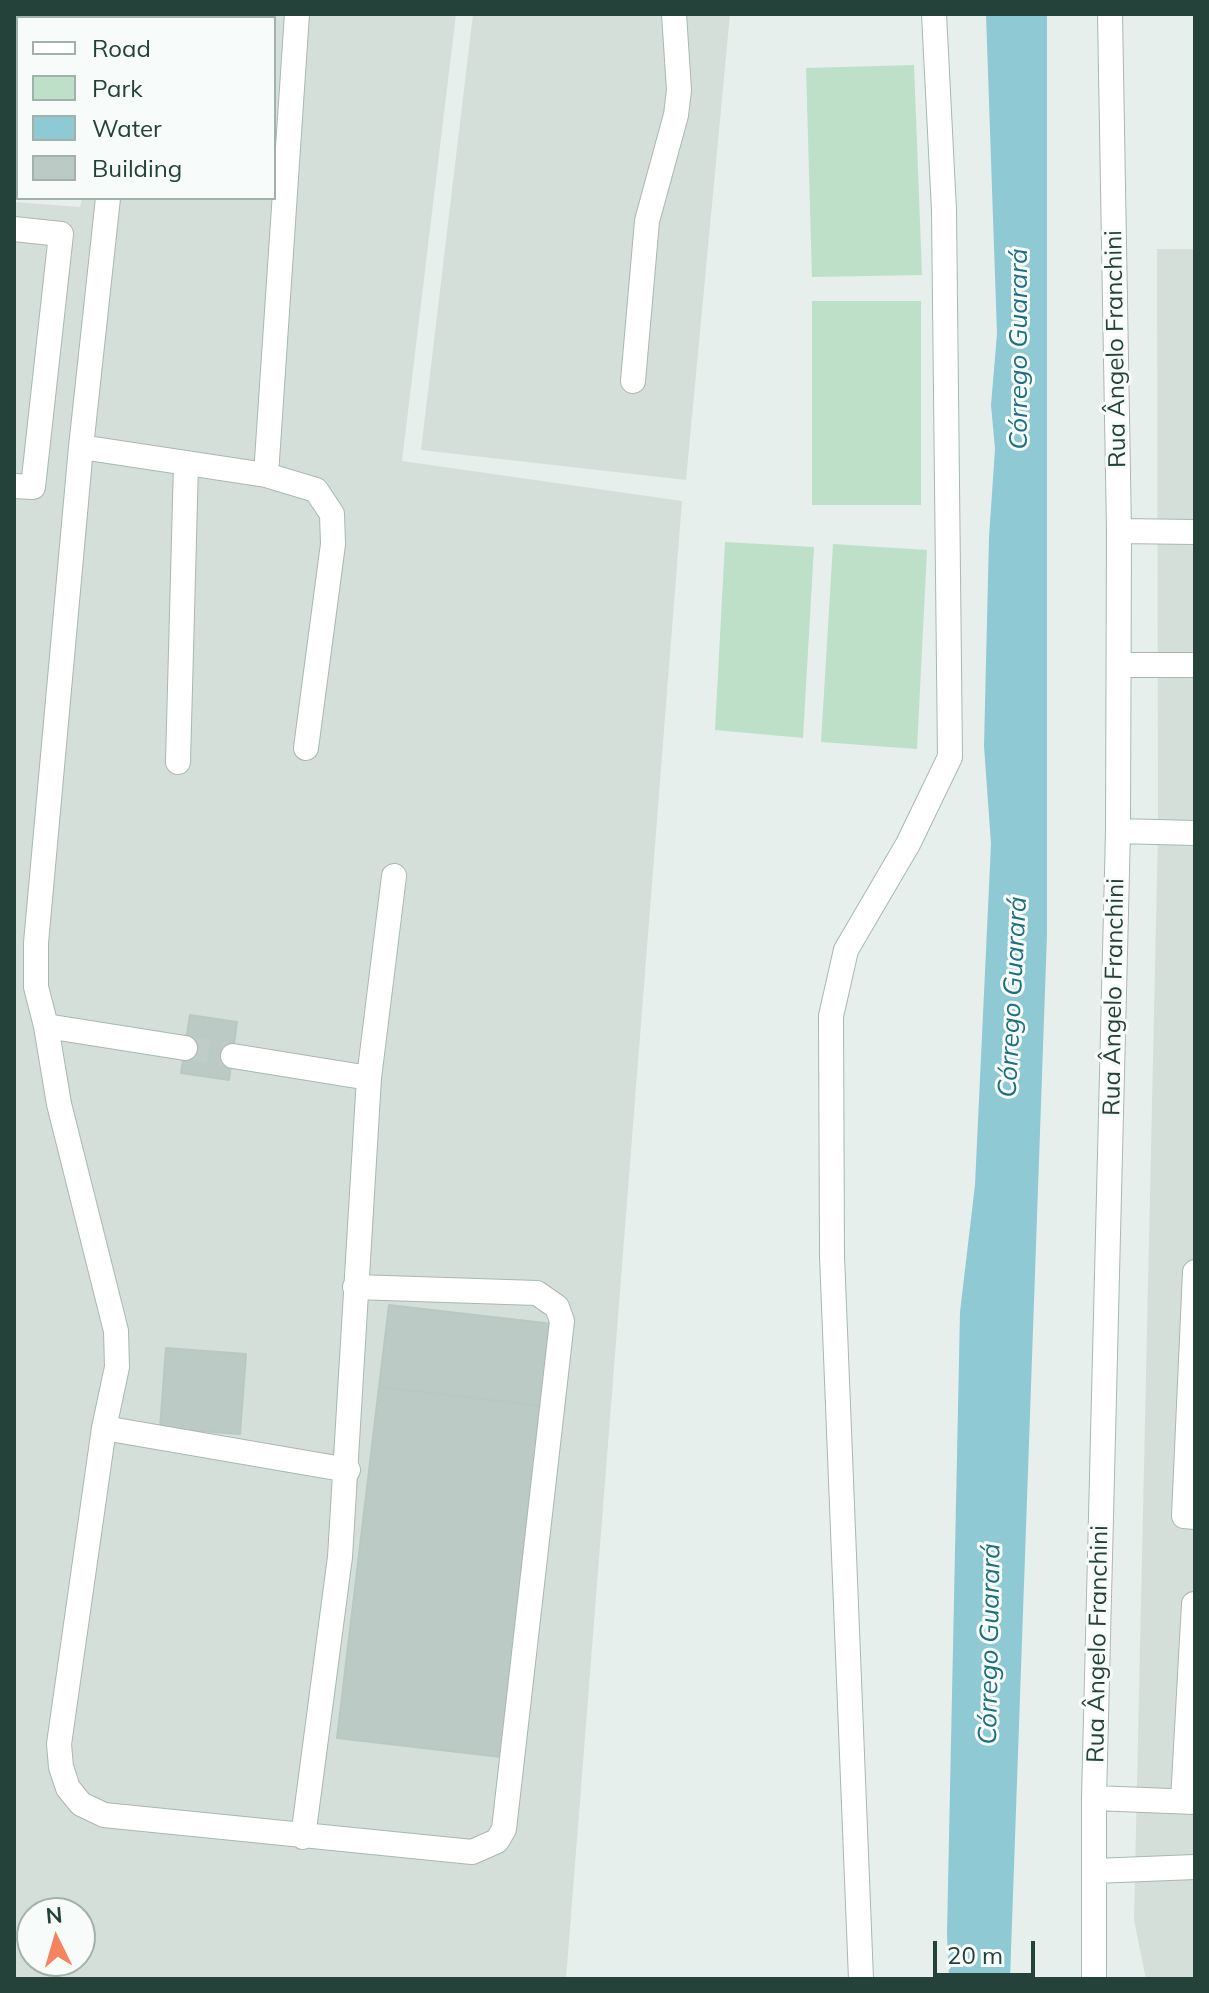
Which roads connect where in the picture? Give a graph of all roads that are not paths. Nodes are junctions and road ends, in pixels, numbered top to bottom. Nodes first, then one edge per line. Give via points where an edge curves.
1 (297, 14) edge
2 (674, 14) edge
3 (934, 14) edge
4 (1110, 14) edge
5 (108, 200) edge
6 (14, 229) edge
7 (633, 381) dead end
8 (81, 447) junction
9 (186, 464) junction
10 (266, 475) junction
11 (14, 486) edge
12 (1119, 531) junction
13 (1195, 532) edge
14 (1119, 665) junction
15 (1195, 665) edge
16 (306, 748) dead end
17 (178, 762) dead end
18 (1118, 831) junction
19 (1195, 833) edge
20 (394, 876) dead end
21 (46, 1026) junction
22 (185, 1048) tunnel mouth
23 (233, 1056) tunnel mouth
24 (369, 1078) junction
25 (1195, 1272) edge
26 (355, 1287) junction
27 (104, 1428) junction
28 (348, 1470) junction
29 (1195, 1517) edge
30 (1194, 1604) edge
31 (1094, 1798) junction
32 (1189, 1801) edge
33 (303, 1837) junction
34 (1195, 1867) edge
35 (1094, 1871) junction
36 (861, 1979) edge
37 (1094, 1979) edge

1 - 10 street
2 - 7 street via 679,90 647,221
3 - 36 street via 944,225 950,757 908,844 846,950 831,1016 832,1256
4 - 12 street, Rua Ângelo Franchini
5 - 8 street
6 - 11 street via 61,234 33,487
8 - 9 street
8 - 21 street via 36,943 36,987
9 - 10 street
9 - 17 street
10 - 16 street via 316,490 332,514 333,544
12 - 13 street
12 - 14 street, Rua Ângelo Franchini
14 - 15 street
14 - 18 street, Rua Ângelo Franchini
18 - 19 street
18 - 31 street, Rua Ângelo Franchini
20 - 24 street
21 - 22 street
21 - 27 street via 59,1104 116,1331 117,1367
23 - 24 street
24 - 26 street
25 - 29 street via 1184,1516
26 - 28 street
26 - 33 street via 537,1293 557,1307 562,1321 504,1829 497,1841 472,1852
27 - 28 street
27 - 33 street via 59,1744 68,1788 81,1804 104,1815
28 - 33 street
30 - 32 street
31 - 32 street
31 - 35 street, Rua Ângelo Franchini
34 - 35 street
35 - 37 street, Rua Ângelo Franchini

